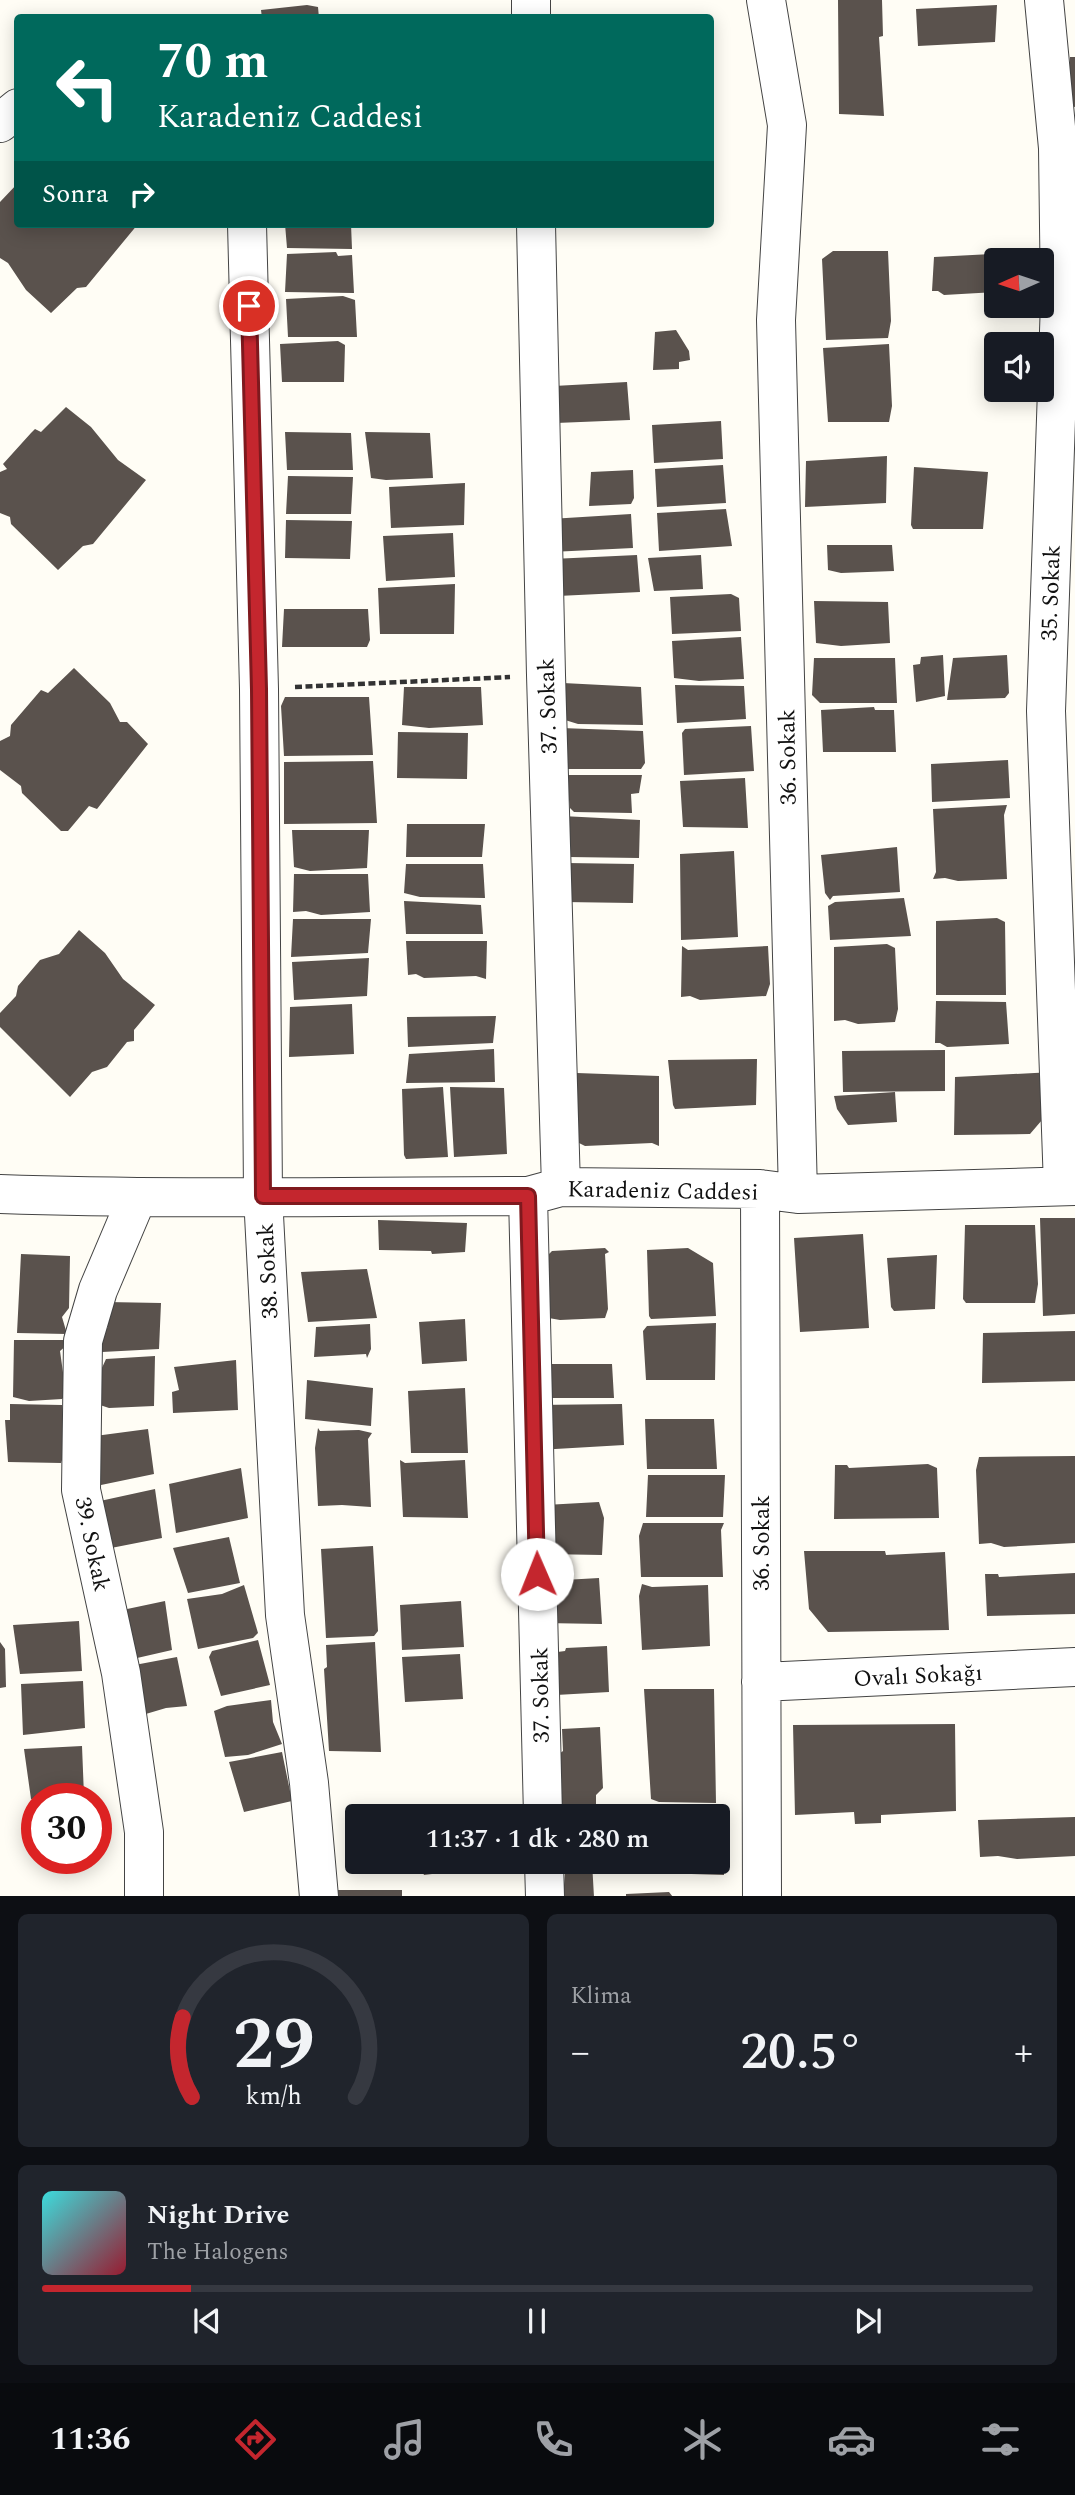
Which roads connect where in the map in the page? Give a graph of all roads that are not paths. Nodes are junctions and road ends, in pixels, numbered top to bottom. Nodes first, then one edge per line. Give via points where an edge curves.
1 (766, 0) edge
2 (1044, 0) edge
3 (14, 111) edge
4 (0, 123) edge
5 (247, 228) edge
6 (536, 228) edge
7 (1069, 1186) edge
8 (760, 1189) junction
9 (544, 1192) junction
10 (0, 1194) edge
11 (798, 1194) junction
12 (263, 1196) junction
13 (136, 1198) junction
14 (1075, 1667) edge
15 (761, 1682) junction
16 (543, 1804) edge
17 (544, 1874) edge
18 (144, 1896) edge
19 (319, 1896) edge
20 (545, 1896) edge
21 (762, 1896) edge

1 - 11 street, 36. Sokak via 787,125 776,320
2 - 7 street, 35. Sokak via 1058,148 1060,278 1046,711
3 - 4 street
5 - 12 street, 38. Sokak via 259,689
6 - 9 street, 37. Sokak via 545,675
7 - 11 street, Karadeniz Caddesi
8 - 9 street, Karadeniz Caddesi
8 - 11 street, Karadeniz Caddesi
8 - 15 street, 36. Sokak
9 - 12 street, Karadeniz Caddesi
9 - 16 street, 37. Sokak
10 - 13 street, Karadeniz Caddesi
12 - 13 street, Karadeniz Caddesi
12 - 19 street, 38. Sokak via 285,1615 309,1783
13 - 18 street, 39. Sokak via 98,1290 83,1341 81,1490 121,1673 144,1832
14 - 15 street, Ovalı Sokağı
15 - 21 street, 36. Sokak
17 - 20 street

